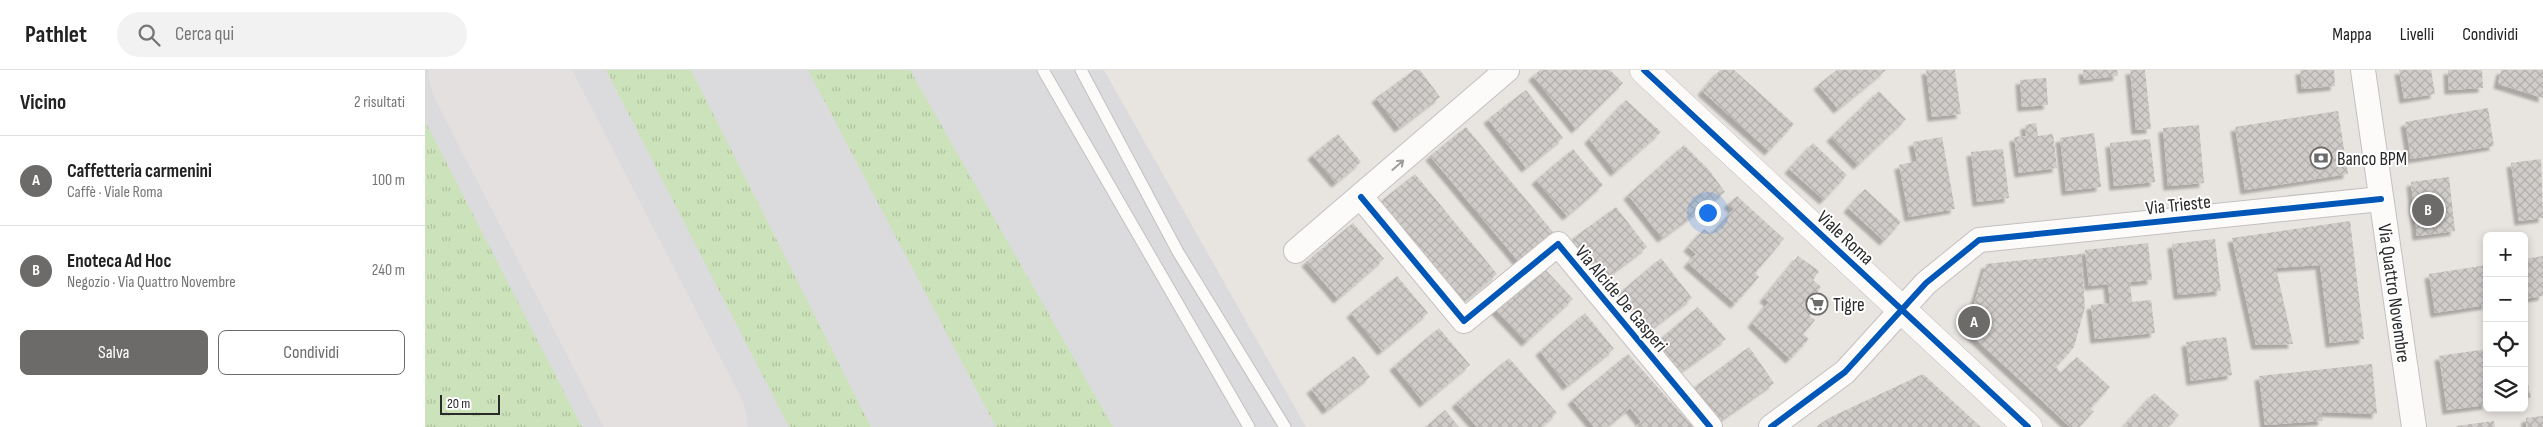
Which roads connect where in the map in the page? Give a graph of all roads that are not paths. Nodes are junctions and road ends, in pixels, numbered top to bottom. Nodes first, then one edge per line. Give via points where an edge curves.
1 (1043, 70) edge
2 (1081, 70) edge
3 (1507, 70) edge
4 (1644, 70) edge
5 (2363, 70) edge
6 (1361, 197) junction
7 (2381, 199) junction
8 (1296, 250) dead end
9 (1902, 309) junction
10 (1249, 427) edge
11 (1285, 427) edge
12 (1710, 427) edge
13 (1771, 427) edge
14 (2028, 427) edge
15 (2414, 427) edge

1 - 10 lane
2 - 11 lane via 1178,252
6 -> 3 street
4 - 9 street, Viale Roma
5 - 7 street, Via Quattro Novembre
6 - 8 street
6 - 12 street, Via Alcide De Gasperi via 1464,321 1558,244
7 - 9 street, Via Trieste via 1979,240 1926,283
7 - 15 street, Via Quattro Novembre
9 - 13 street via 1845,372
9 - 14 street, Viale Roma

